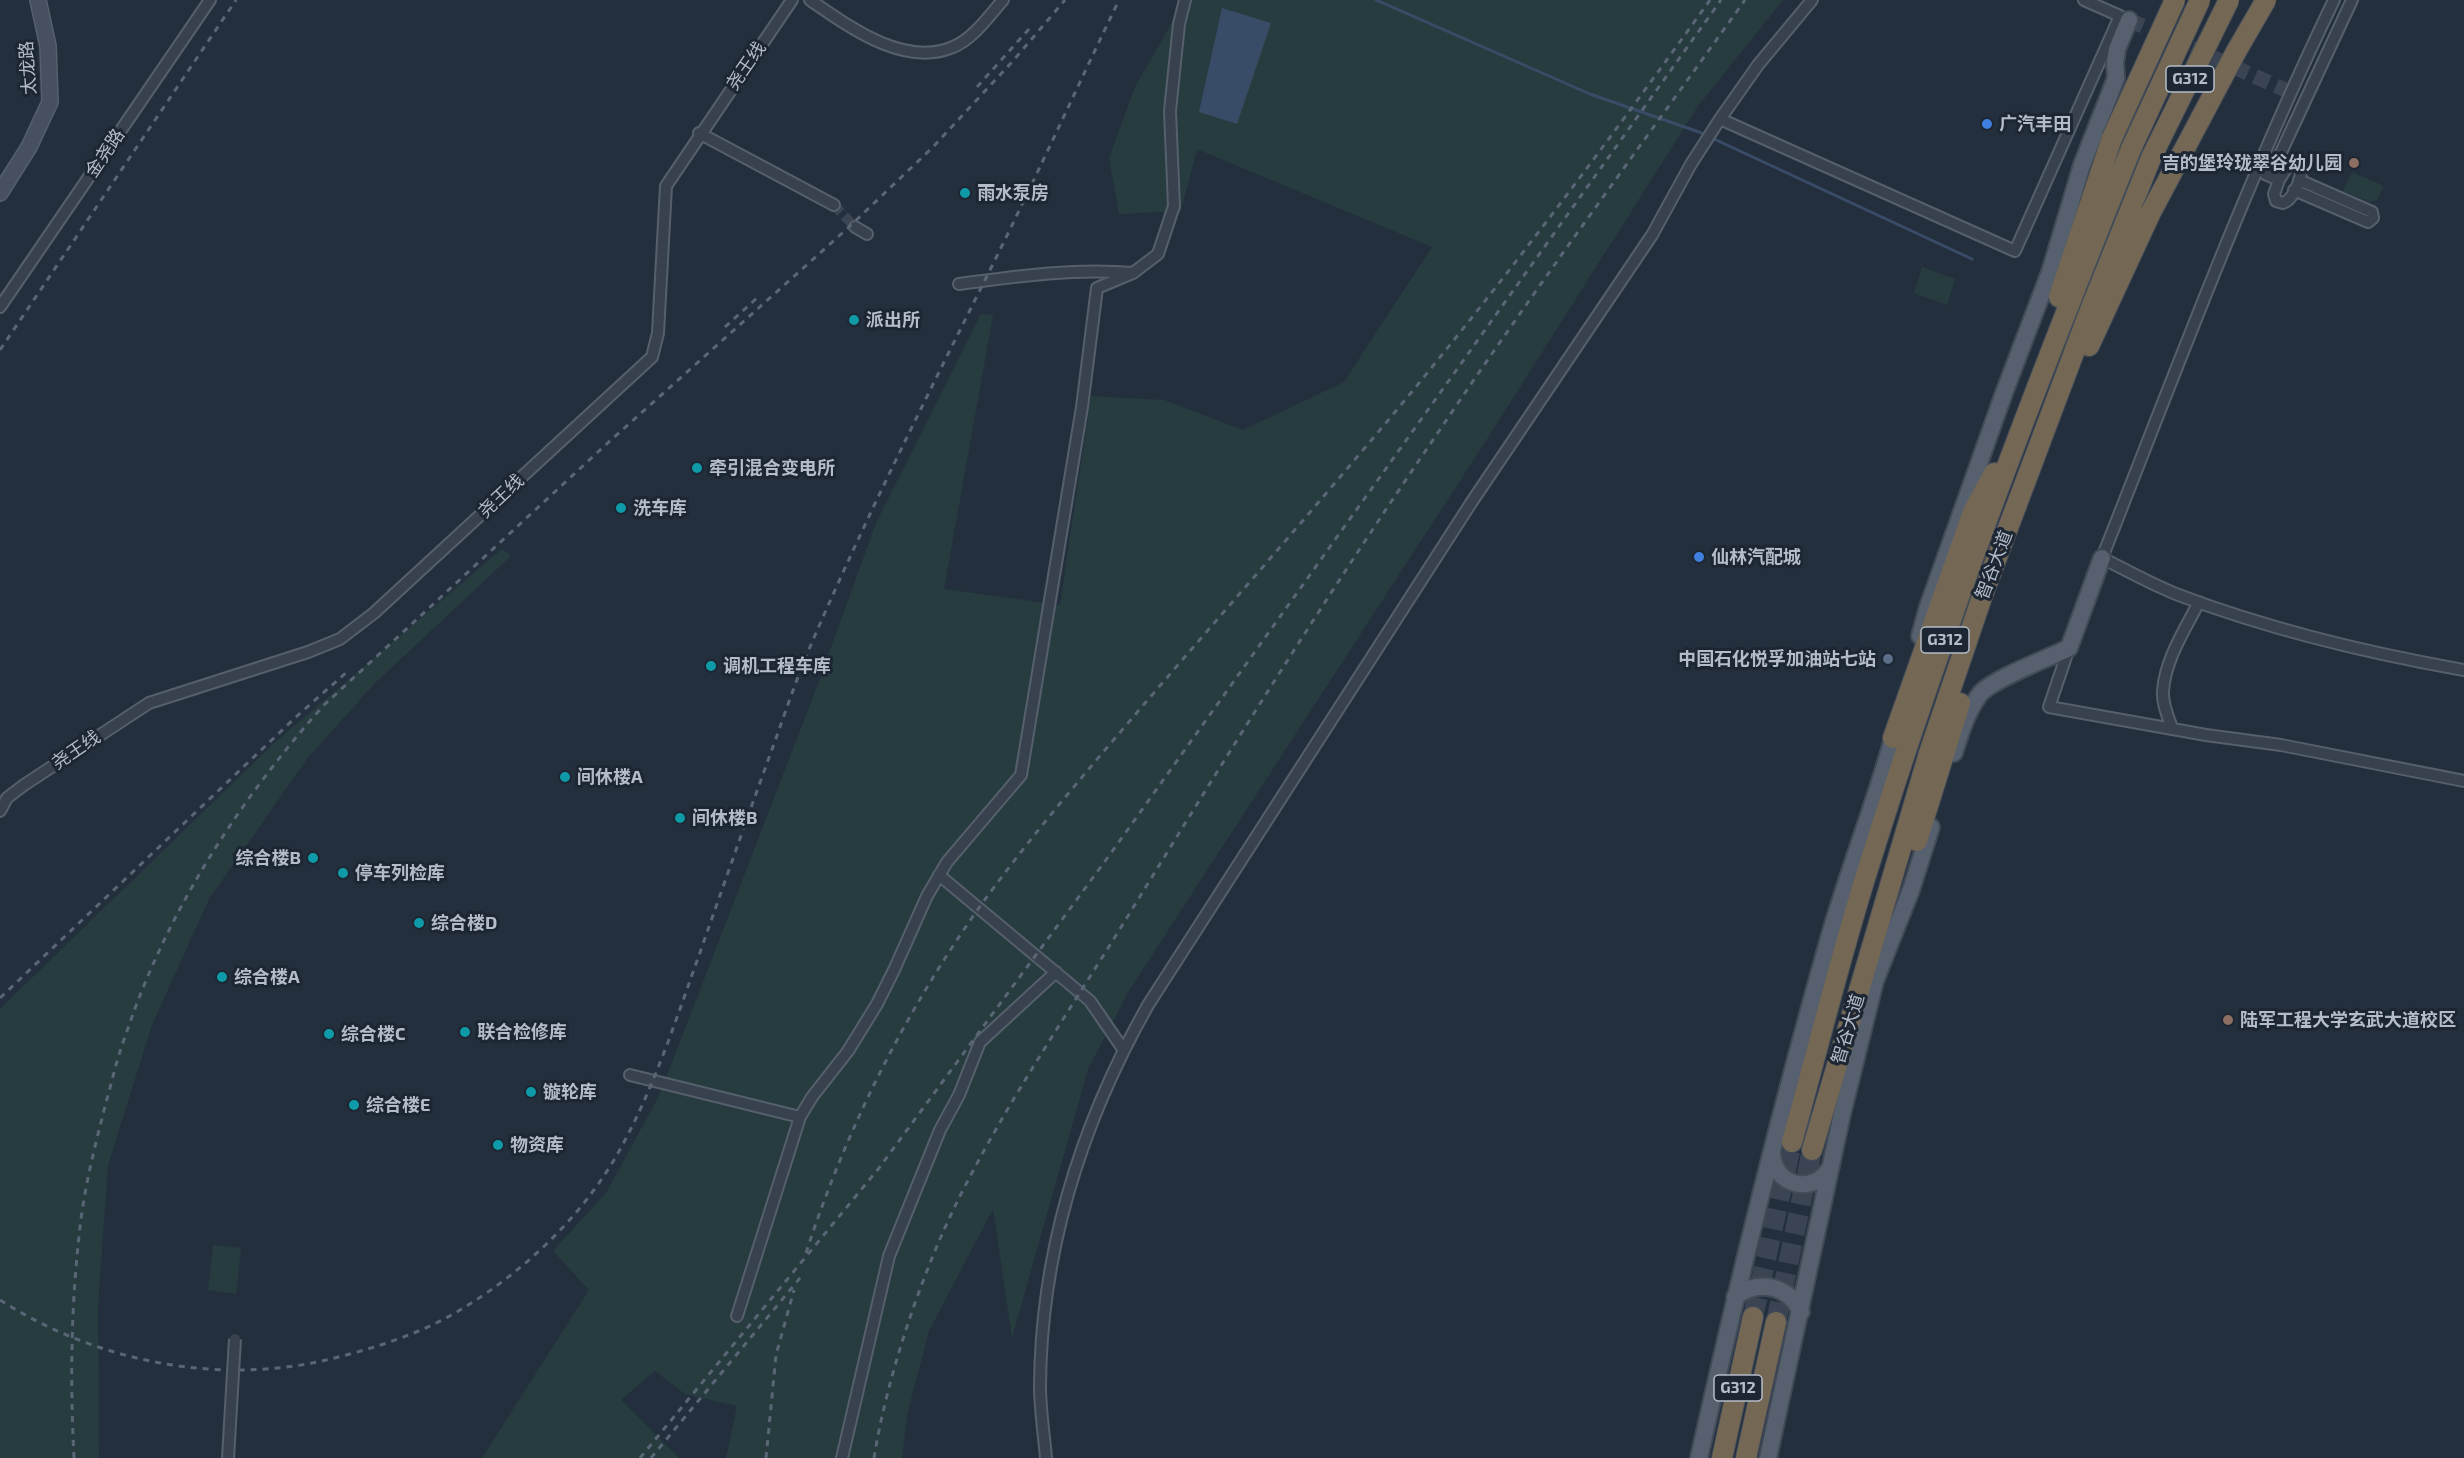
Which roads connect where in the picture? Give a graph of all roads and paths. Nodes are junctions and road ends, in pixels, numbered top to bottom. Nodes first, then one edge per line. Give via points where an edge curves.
1 (38, 0) edge
2 (210, 0) edge
3 (792, 0) edge
4 (810, 0) edge
5 (1003, 0) edge
6 (1185, 0) edge
7 (1812, 0) edge
8 (2084, 0) edge
9 (2173, 0) edge
10 (2200, 0) edge
11 (2229, 0) edge
12 (2266, 0) edge
13 (2334, 0) edge
14 (2352, 0) edge
15 (2124, 18) junction
16 (1720, 119) junction
17 (699, 134) junction
18 (2256, 170) junction
19 (2275, 178) junction
20 (2296, 185) junction
21 (0, 193) edge
22 (834, 206) tunnel mouth
23 (855, 227) tunnel mouth
24 (867, 234) dead end
25 (1133, 273) junction
26 (959, 284) dead end
27 (0, 307) edge
28 (2029, 408) junction
29 (2029, 473) junction
30 (2102, 558) junction
31 (2199, 602) junction
32 (2069, 648) junction
33 (2464, 670) edge
34 (2172, 728) junction
35 (1893, 738) junction
36 (2464, 781) edge
37 (0, 811) edge
38 (939, 875) junction
39 (1056, 972) junction
40 (1875, 981) junction
41 (1123, 1049) junction
42 (630, 1075) dead end
43 (800, 1117) junction
44 (1792, 1142) tunnel mouth
45 (1772, 1149) junction
46 (1812, 1150) tunnel mouth
47 (1833, 1155) junction
48 (1735, 1297) junction
49 (1801, 1311) junction
50 (737, 1316) dead end
51 (1753, 1317) tunnel mouth
52 (1776, 1322) tunnel mouth
53 (235, 1339) dead end
54 (228, 1458) edge
55 (842, 1458) edge
56 (1046, 1458) edge
57 (1699, 1458) edge
58 (1722, 1458) edge
59 (1746, 1458) edge
60 (1768, 1458) edge

1 - 21 street, 太龙路 via 48,46 50,102 29,147
2 - 27 street, 金尧路
3 - 17 street, 尧王线
4 - 5 street via 878,40 906,51 926,53 953,47 972,34
6 - 25 street via 1170,111 1174,206 1158,254
7 - 16 street
8 - 15 street
9 - 28 highway, bridge via 2112,138 2057,301
10 - 28 highway, 智谷大道 / G312, bridge via 2131,149
11 - 29 highway, 智谷大道 / G312, bridge via 2151,158
12 - 29 highway, bridge via 2151,212
13 - 18 street
14 - 19 street
15 - 16 street via 2015,251
15 - 35 main road via 2116,78 1928,607
16 - 41 street via 1652,235 1471,503
17 - 22 street
17 - 37 street, 尧王线 via 666,186 658,333 652,357 374,613 340,639 149,703 24,785 7,798
18 - 19 street
18 - 30 street
19 - 20 street via 2292,163 2301,168
19 - 20 street via 2274,194 2279,203 2289,201
20 - 20 street via 2368,222 2373,218 2372,212
23 - 24 street
25 - 26 street via 1094,269 1053,271
25 - 38 street via 1097,288 1082,407 1021,775 966,837
28 - 35 highway via 1973,512
28 - 44 highway, 智谷大道 / G312 via 1964,582 1867,874
29 - 40 highway
29 - 46 highway, 智谷大道 / G312 via 1929,753
30 - 31 street
30 - 32 main road
31 - 33 street via 2296,632
31 - 34 street via 2180,638 2163,691
32 - 34 street via 2049,707
32 - 40 main road via 1995,681 1981,693 1969,712 1911,890
34 - 36 street
35 - 45 main road via 1831,933
38 - 39 street
38 - 43 street via 877,1004
39 - 41 street via 1090,1001
39 - 55 street via 980,1042 940,1130 889,1256
40 - 47 main road
41 - 56 street via 1077,1165 1051,1261 1040,1388
42 - 43 street
43 - 50 street
45 - 47 main road via 1779,1174 1802,1185 1824,1177
45 - 48 main road
47 - 49 main road
48 - 49 main road via 1748,1289 1771,1287 1789,1295
48 - 57 main road
49 - 60 main road
51 - 58 highway, G312
52 - 59 highway, G312
53 - 54 street, bridge

